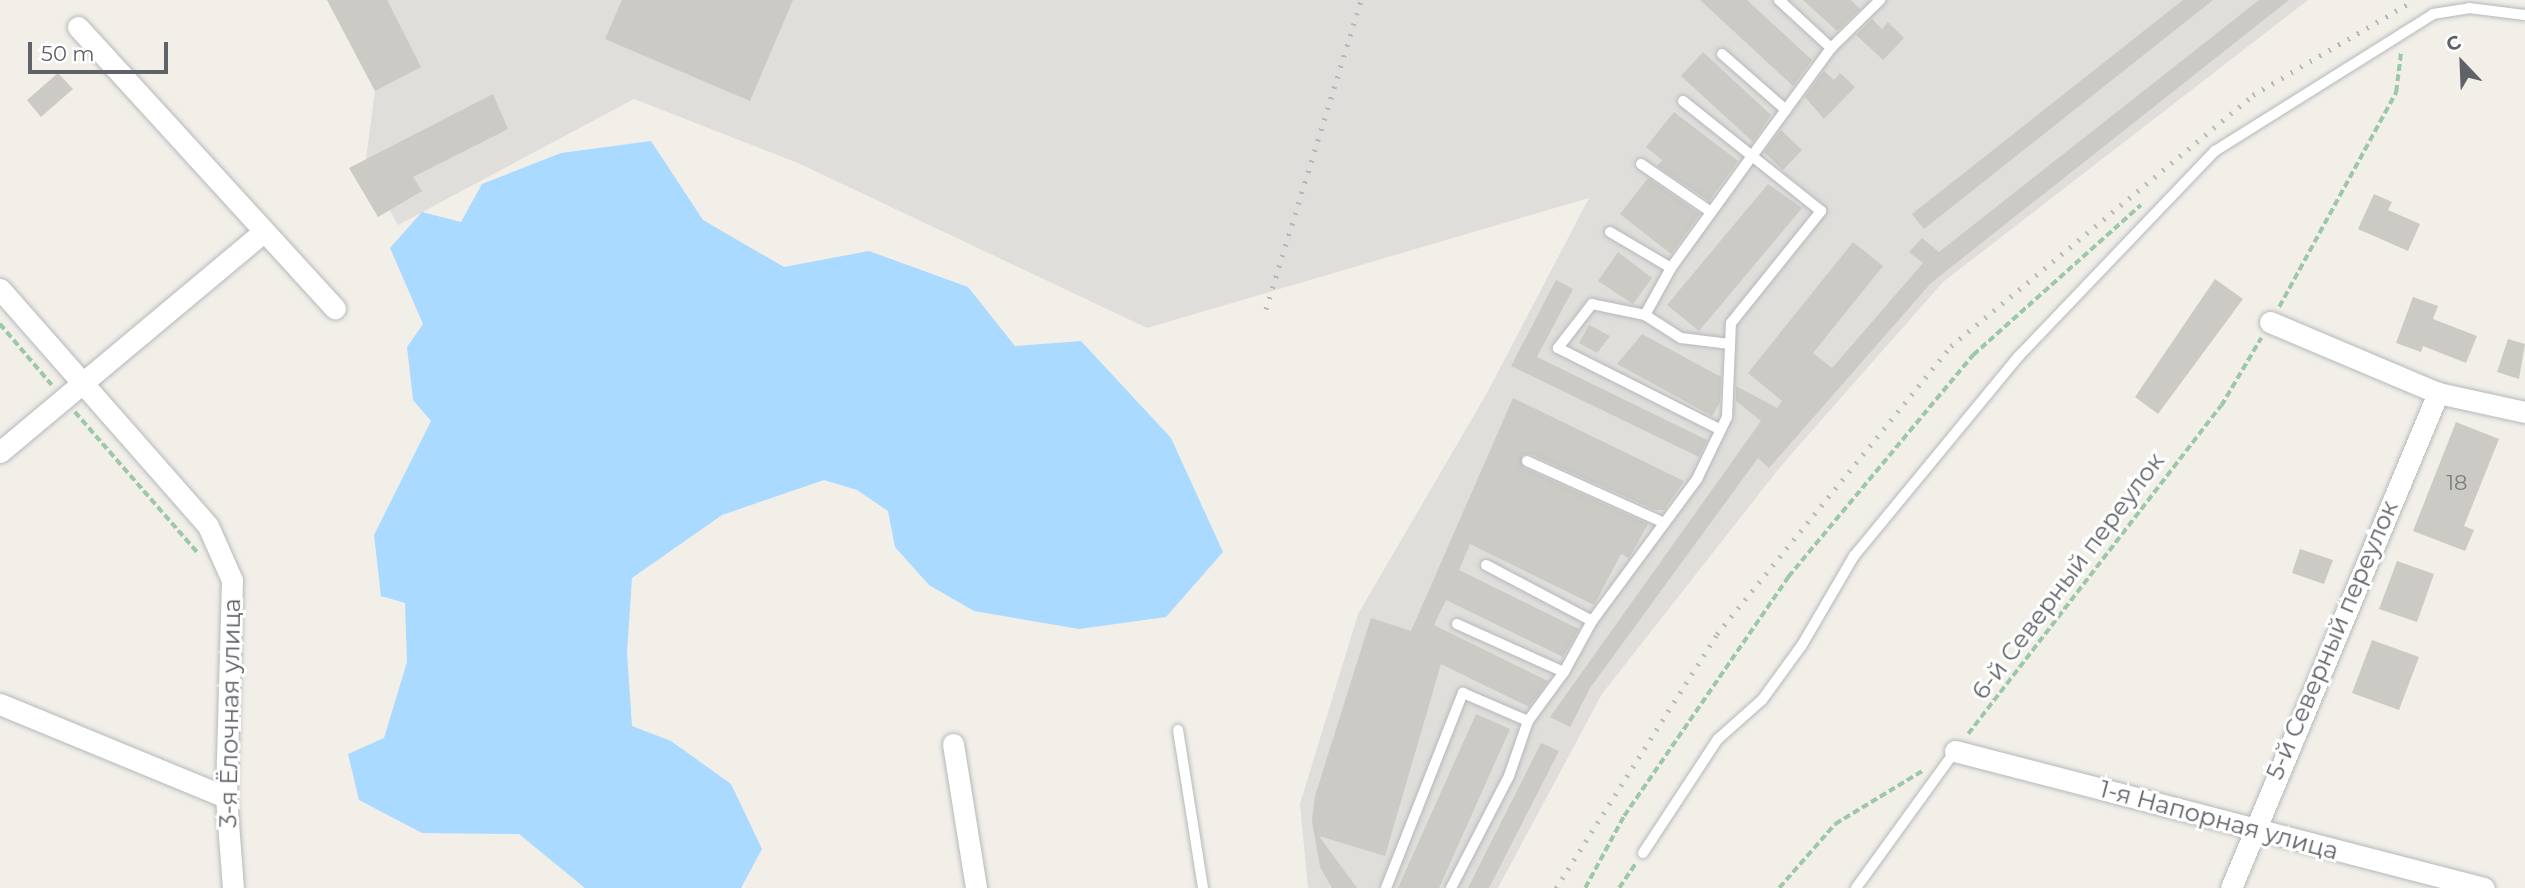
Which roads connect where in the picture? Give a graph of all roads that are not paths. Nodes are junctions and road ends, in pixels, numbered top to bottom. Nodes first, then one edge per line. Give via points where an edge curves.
1 (1779, 0) edge
2 (1880, 0) edge
3 (2525, 15) edge
4 (78, 27) dead end
5 (1831, 48) junction
6 (1722, 54) dead end
7 (1683, 101) dead end
8 (1786, 110) junction
9 (1752, 156) junction
10 (1641, 164) dead end
11 (1712, 212) junction
12 (264, 231) junction
13 (1610, 232) dead end
14 (1671, 268) junction
15 (0, 289) edge
16 (335, 308) dead end
17 (1645, 315) junction
18 (2270, 322) road end
19 (1730, 344) junction
20 (84, 383) junction
21 (2438, 393) junction
22 (2525, 412) edge
23 (1721, 430) junction
24 (0, 452) edge
25 (1527, 461) dead end
26 (1664, 523) junction
27 (1486, 565) dead end
28 (1592, 621) junction
29 (1457, 624) dead end
30 (1564, 672) junction
31 (0, 704) edge
32 (1528, 721) junction
33 (1178, 730) dead end
34 (953, 744) dead end
35 (1955, 751) joint
36 (226, 797) junction
37 (2251, 830) junction
38 (1643, 853) road end
39 (233, 888) edge
40 (976, 888) edge
41 (1203, 888) edge
42 (1386, 888) edge
43 (1451, 888) edge
44 (1856, 888) edge
45 (2231, 888) edge
46 (2484, 888) edge

1 - 5 lane
2 - 5 lane
3 - 38 lane via 2469,8 2433,14 2215,151 2019,356 1854,556 1802,645 1762,700 1717,739
4 - 12 street
5 - 8 lane
6 - 8 lane
7 - 9 lane
8 - 9 lane
9 - 11 lane
9 - 19 lane via 1821,211 1731,323
10 - 11 lane
11 - 14 lane
12 - 16 street
12 - 20 street
13 - 14 lane
14 - 17 lane
15 - 20 street
17 - 19 lane via 1681,338
17 - 23 lane via 1592,304 1558,348
18 - 21 street
19 - 23 lane via 1727,417
20 - 24 street
20 - 36 street, 3-я Ёлочная улица via 208,526 232,580
21 - 22 street
21 - 37 street, 5-й Северный переулок
23 - 26 lane via 1697,479
25 - 26 lane
26 - 28 lane
27 - 28 lane
28 - 30 lane
29 - 30 lane
30 - 32 lane
31 - 36 street
32 - 42 lane via 1463,693
32 - 43 lane via 1509,776
33 - 41 lane
34 - 40 street
35 - 37 street, 1-я Напорная улица
35 - 44 lane
36 - 39 street, 3-я Ёлочная улица
37 - 45 street, 5-й Северный переулок
37 - 46 street, 1-я Напорная улица

